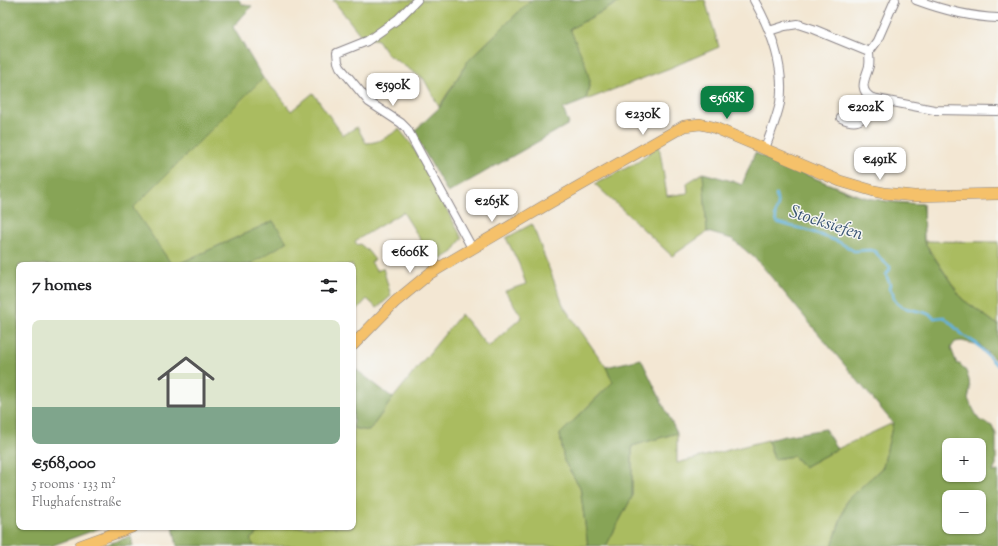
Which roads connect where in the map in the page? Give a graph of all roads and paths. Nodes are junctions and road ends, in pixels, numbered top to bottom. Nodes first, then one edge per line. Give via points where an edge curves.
1 (418, 0) edge
2 (754, 0) edge
3 (895, 0) edge
4 (916, 0) edge
5 (998, 18) edge
6 (769, 31) junction
7 (869, 52) junction
8 (872, 98) junction
9 (998, 111) edge
10 (841, 118) dead end
11 (765, 149) junction
12 (998, 194) edge
13 (472, 248) junction
14 (356, 342) edge
15 (124, 530) edge
16 (80, 546) edge

1 - 13 street via 398,19 367,41 337,53 338,62 369,102 406,129
2 - 6 street
3 - 7 street via 877,41
4 - 5 street via 956,13
6 - 7 street via 792,25 805,26
6 - 11 street via 778,63 781,90 780,104
7 - 8 street via 869,64 863,85 866,93
8 - 9 street via 934,110
8 - 10 street via 860,121 849,122
11 - 12 main road via 840,181 884,193 914,196
11 - 13 main road via 709,126 684,126
13 - 14 main road via 417,283
15 - 16 main road

